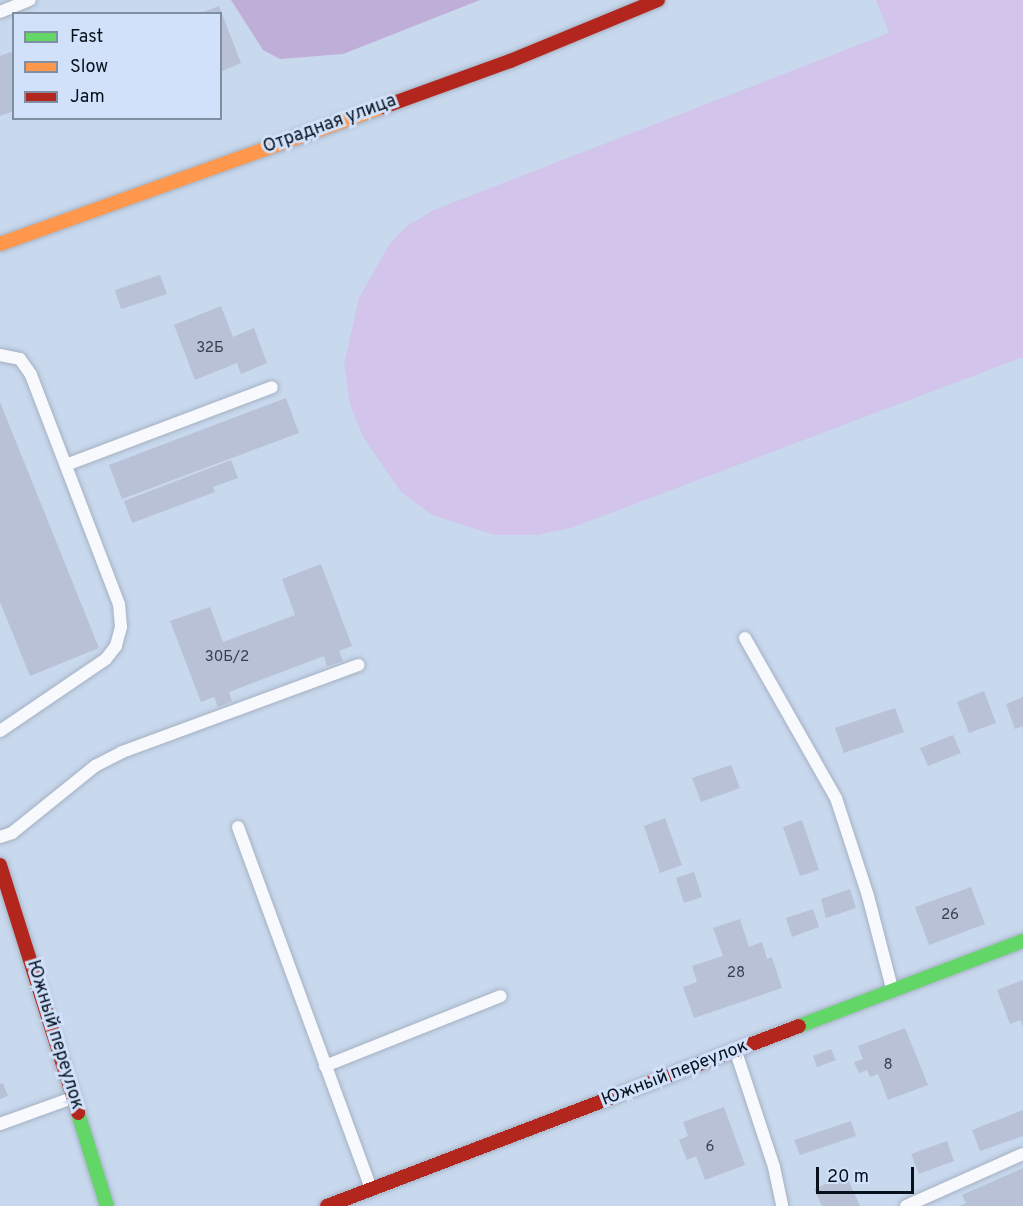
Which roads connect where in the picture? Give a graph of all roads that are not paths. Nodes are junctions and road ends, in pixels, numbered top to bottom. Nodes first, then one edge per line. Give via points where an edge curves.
1 (30, 0) edge
2 (658, 0) edge
3 (0, 12) edge
4 (0, 244) edge
5 (0, 355) edge
6 (272, 387) dead end
7 (66, 465) junction
8 (745, 638) dead end
9 (359, 665) dead end
10 (0, 731) edge
11 (238, 826) dead end
12 (0, 837) edge
13 (0, 865) edge
14 (1023, 941) edge
15 (892, 990) junction
16 (501, 996) dead end
17 (736, 1050) junction
18 (325, 1066) junction
19 (73, 1098) junction
20 (0, 1124) edge
21 (1023, 1154) edge
22 (372, 1190) junction
23 (106, 1206) edge
24 (327, 1206) edge
25 (782, 1206) edge
26 (906, 1206) edge

1 - 3 lane
2 - 4 street, Отрадная улица via 510,60
5 - 7 lane via 20,359 31,375
6 - 7 lane
7 - 10 lane via 119,604 121,627 116,646 106,659
8 - 15 lane via 836,798 868,896
9 - 12 lane via 122,752 95,766 12,833
11 - 18 lane
13 - 19 street, Южный переулок
14 - 15 street, Южный переулок
15 - 17 street, Южный переулок
16 - 18 lane
17 - 22 street, Южный переулок
17 - 25 lane via 774,1167
18 - 22 lane
19 - 20 lane
19 - 23 street, Южный переулок
21 - 26 lane
22 - 24 street, Южный переулок

